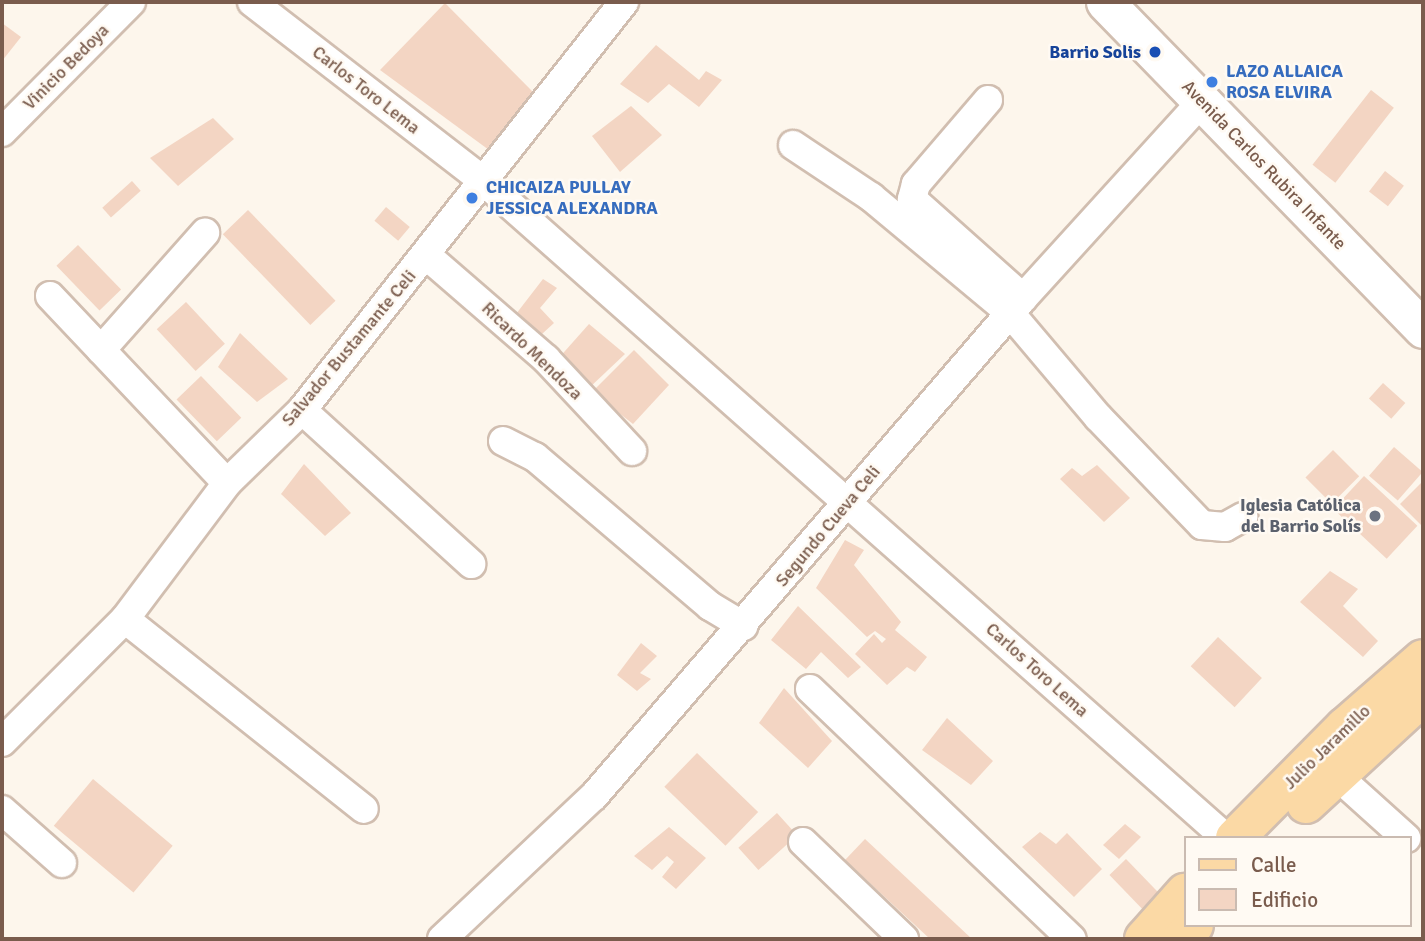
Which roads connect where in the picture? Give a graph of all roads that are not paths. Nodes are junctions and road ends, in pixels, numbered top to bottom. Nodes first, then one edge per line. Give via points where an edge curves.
1 (131, 2) edge
2 (252, 2) edge
3 (624, 2) edge
4 (1112, 4) edge
5 (988, 100) dead end
6 (1202, 102) junction
7 (2, 132) edge
8 (793, 145) dead end
9 (481, 178) junction
10 (205, 233) dead end
11 (426, 256) junction
12 (50, 296) dead end
13 (1016, 305) junction
14 (1423, 329) edge
15 (102, 350) junction
16 (302, 410) junction
17 (503, 441) dead end
18 (632, 451) dead end
19 (228, 483) junction
20 (848, 502) junction
21 (1243, 517) dead end
22 (471, 564) dead end
23 (125, 619) junction
24 (743, 626) junction
25 (1423, 659) edge
26 (810, 689) dead end
27 (1423, 696) edge
28 (2, 742) edge
29 (1335, 774) junction
30 (364, 809) dead end
31 (2, 810) edge
32 (1224, 836) edge
33 (1237, 836) edge
34 (1275, 836) edge
35 (1405, 836) edge
36 (803, 842) dead end
37 (62, 863) dead end
38 (1184, 894) edge
39 (442, 939) edge
40 (904, 939) edge
41 (1073, 939) edge
42 (1144, 939) edge

1 - 7 street, Vinicio Bedoya
2 - 9 street, Carlos Toro Lema
3 - 9 street, Salvador Bustamante Celi
4 - 6 street, Avenida Carlos Rubira Infante
5 - 13 street via 916,184 912,199
6 - 13 street, Segundo Cueva Celi
6 - 14 street, Avenida Carlos Rubira Infante
8 - 13 street
9 - 11 street, Salvador Bustamante Celi
9 - 20 street, Carlos Toro Lema
10 - 15 street
11 - 16 street, Salvador Bustamante Celi
11 - 18 street, Ricardo Mendoza via 546,359
12 - 15 street
13 - 20 street, Segundo Cueva Celi
13 - 21 street via 1098,417 1202,525 1225,527
15 - 19 street
16 - 19 street, Salvador Bustamante Celi
16 - 22 street
17 - 24 street via 535,457 710,606
19 - 23 street, Salvador Bustamante Celi
20 - 24 street, Segundo Cueva Celi
20 - 32 street, Carlos Toro Lema
23 - 28 street, Salvador Bustamante Celi
23 - 30 street
24 - 39 street, Segundo Cueva Celi via 594,796
25 - 33 main road, Julio Jaramillo via 1345,727
26 - 41 street
27 - 29 main road, Julio Jaramillo
29 - 34 main road, Julio Jaramillo
29 - 35 street
31 - 37 street
36 - 40 street
38 - 42 main road

